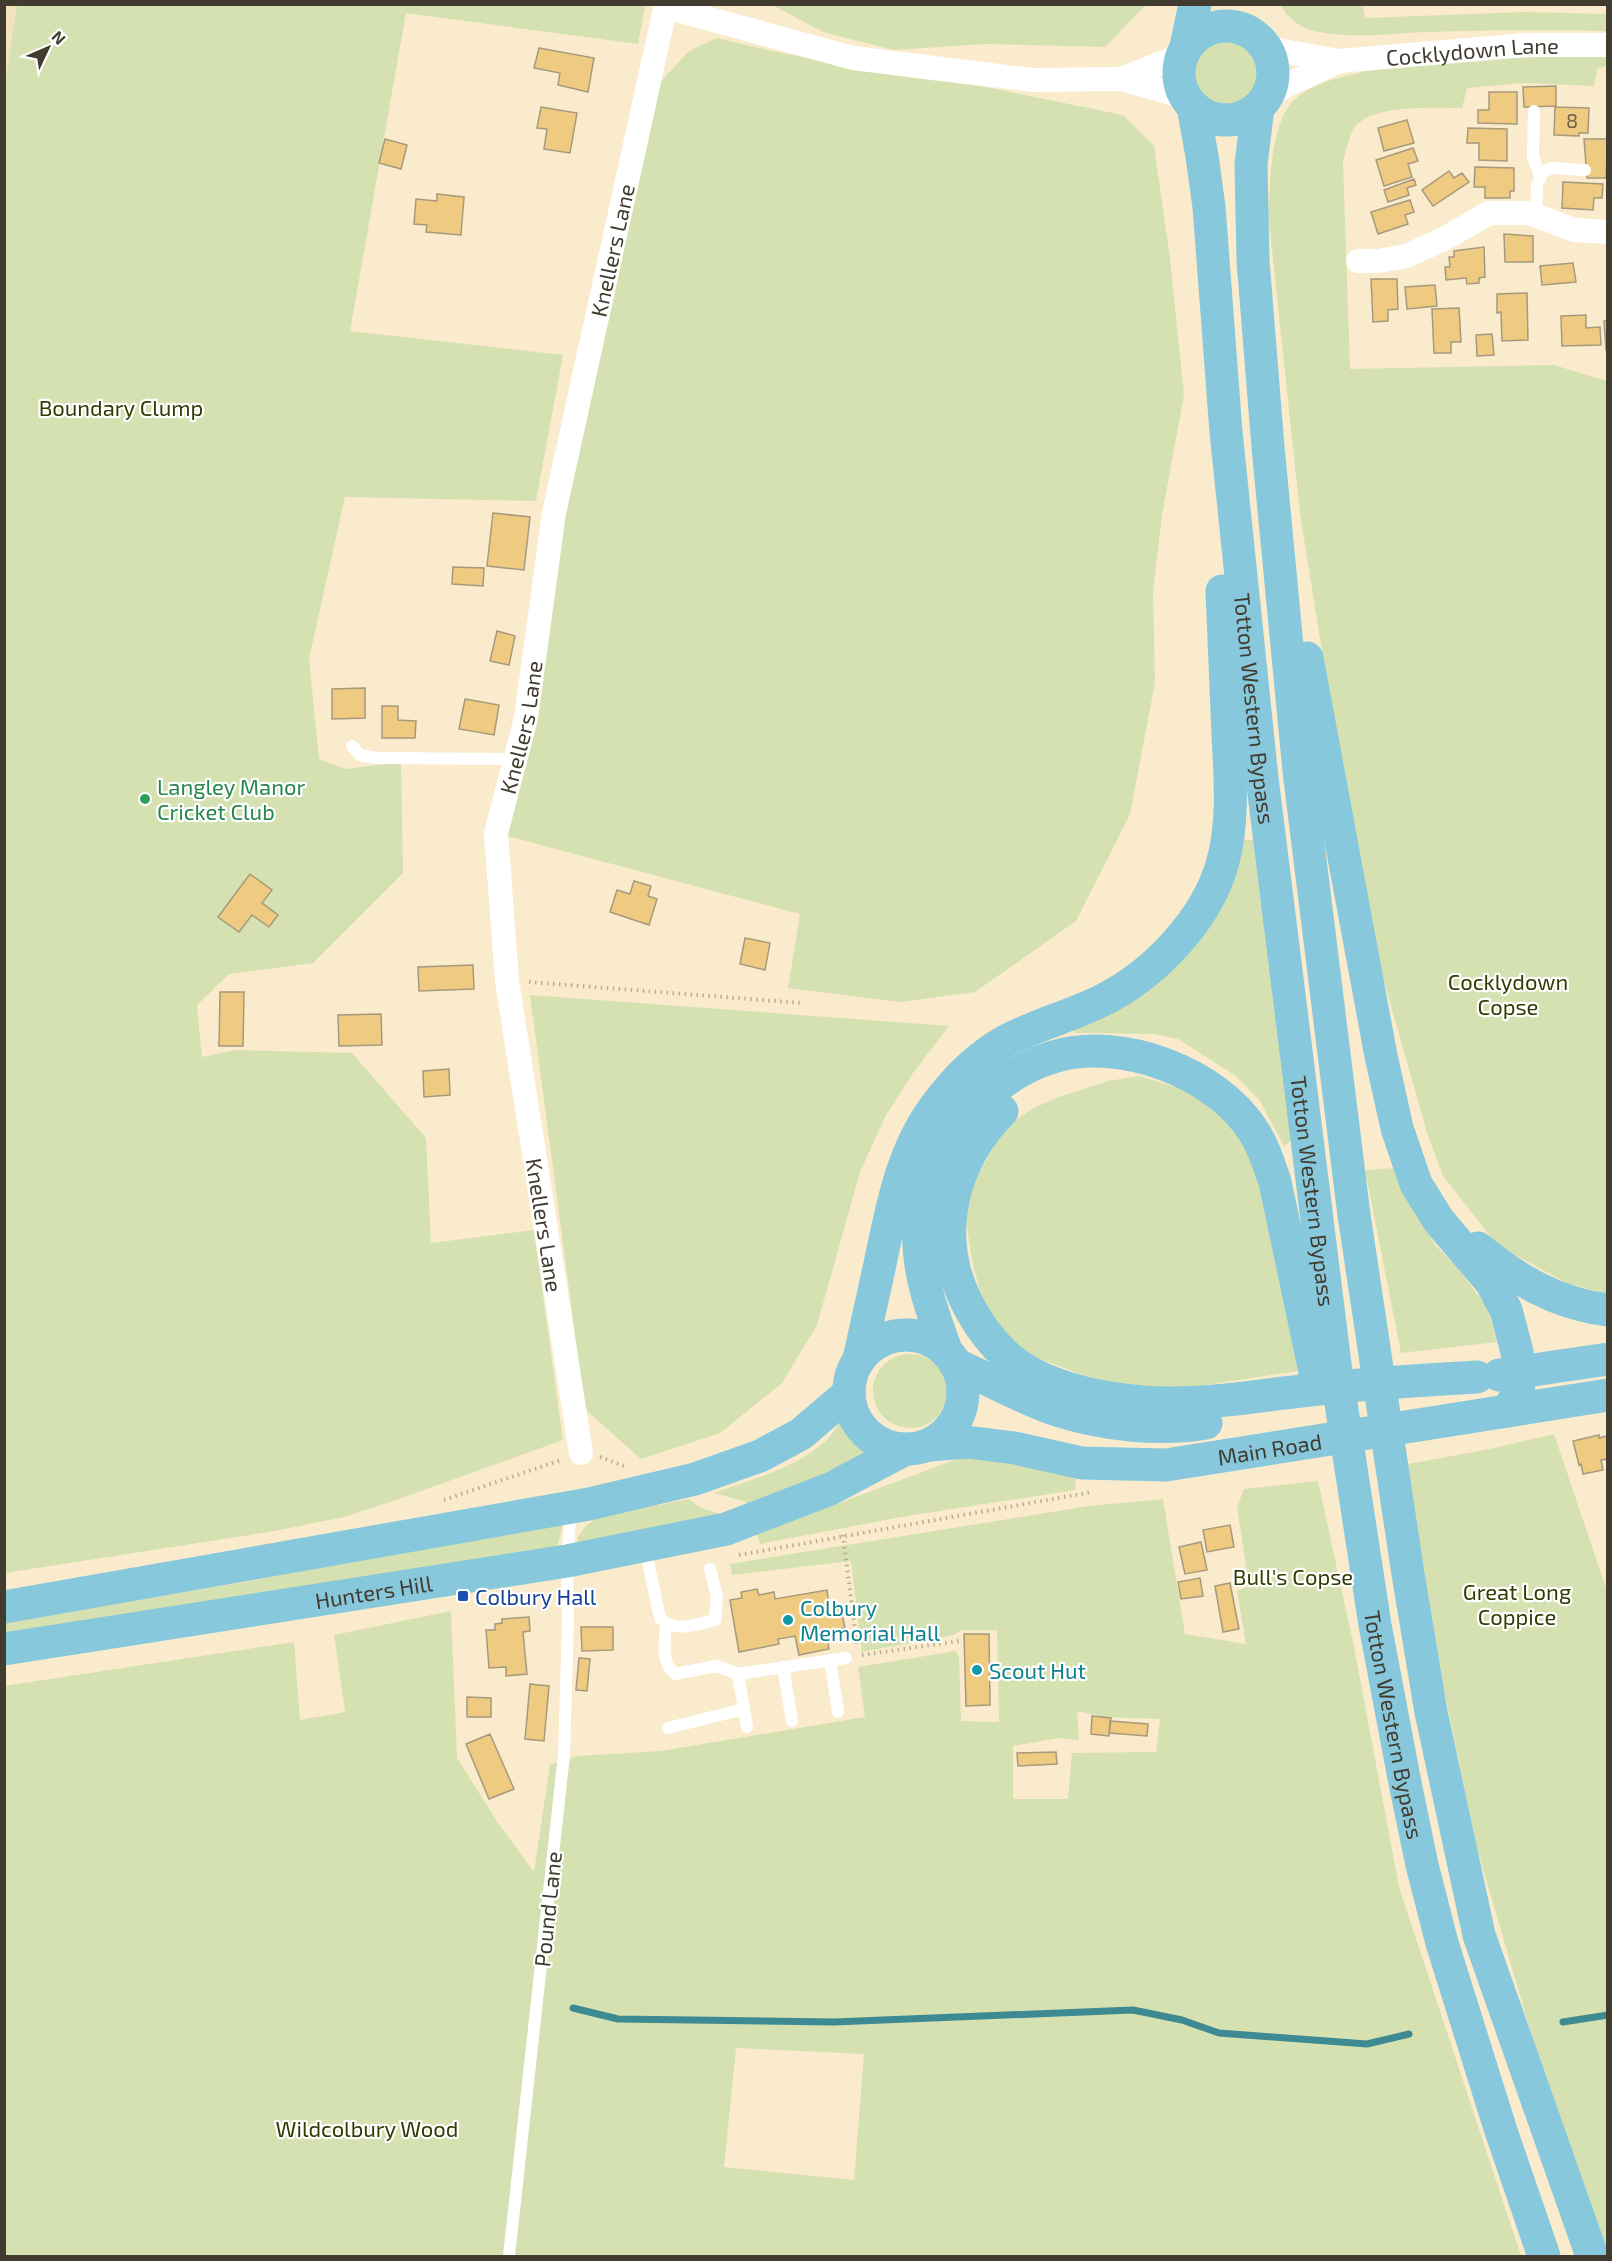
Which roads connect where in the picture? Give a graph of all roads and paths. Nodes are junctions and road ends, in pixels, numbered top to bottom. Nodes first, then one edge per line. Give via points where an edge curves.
1 (1195, 4) edge
2 (1248, 4) edge
3 (666, 6) edge
4 (1262, 44) junction
5 (1608, 45) edge
6 (1184, 51) junction
7 (1339, 61) junction
8 (1121, 79) junction
9 (1189, 101) junction
10 (1263, 101) junction
11 (1534, 111) dead end
12 (1586, 170) dead end
13 (1540, 175) junction
14 (1536, 215) junction
15 (1608, 232) edge
16 (1358, 261) dead end
17 (1226, 432) junction
18 (1268, 447) junction
19 (352, 746) dead end
20 (515, 759) junction
21 (507, 981) junction
22 (802, 1003) dead end
23 (1156, 1062) junction
24 (1416, 1184) junction
25 (1608, 1310) edge
26 (951, 1358) junction
27 (1608, 1359) edge
28 (859, 1360) junction
29 (1520, 1373) junction
30 (849, 1393) junction
31 (1608, 1395) edge
32 (1239, 1408) junction
33 (1495, 1413) junction
34 (917, 1447) junction
35 (580, 1453) dead end
36 (1101, 1491) dead end
37 (571, 1507) junction
38 (843, 1535) junction
39 (645, 1545) junction
40 (746, 1553) dead end
41 (567, 1561) junction
42 (710, 1569) dead end
43 (4, 1607) edge
44 (666, 1625) junction
45 (1375, 1625) junction
46 (959, 1641) dead end
47 (4, 1649) edge
48 (846, 1658) dead end
49 (830, 1660) junction
50 (783, 1667) junction
51 (738, 1674) junction
52 (744, 1709) junction
53 (838, 1712) dead end
54 (792, 1721) dead end
55 (747, 1727) dead end
56 (668, 1728) dead end
57 (509, 2256) edge
58 (1544, 2256) edge
59 (1592, 2256) edge

1 - 6 main road
2 - 4 main road
3 - 8 street, Knellers Lane via 853,58 1032,80
3 - 20 street, Knellers Lane via 554,513 526,718
4 - 6 main road via 1238,27 1227,26 1204,31
4 - 7 street, Cocklydown Lane
4 - 10 main road via 1272,63 1272,79
5 - 7 street, Cocklydown Lane via 1526,45
6 - 8 street, Knellers Lane
6 - 9 main road via 1180,84
7 - 10 street, Cocklydown Lane
8 - 9 street, Knellers Lane
9 - 10 main road via 1204,114 1232,120 1246,116
9 - 17 main road, Totton Western Bypass via 1209,207
10 - 18 main road, Totton Western Bypass via 1251,164 1253,261
11 - 13 lane via 1533,158
12 - 13 lane via 1551,168
13 - 14 lane
14 - 15 street via 1575,230
14 - 16 street via 1489,213 1406,256
17 - 28 main road via 1219,534 1231,804 1223,861 1211,891 1185,934 1158,961 1104,999 1005,1041 975,1062 933,1109 915,1138 902,1172
17 - 45 main road, Totton Western Bypass via 1262,778 1335,1364
18 - 24 main road via 1382,1056 1397,1128
18 - 59 main road, Totton Western Bypass via 1299,771 1354,1215 1431,1712 1479,1935
19 - 20 lane via 360,754 376,758
20 - 21 street, Knellers Lane via 496,833
21 - 22 path
21 - 35 street, Knellers Lane
23 - 26 main road via 1119,1053 1054,1056 1008,1078 970,1111 939,1158 919,1224 923,1279
23 - 32 main road via 1113,1063 1079,1070 1044,1081 1005,1107 984,1129 958,1180 951,1204 953,1265 979,1324 1017,1365 1096,1394 1144,1402 1203,1402
23 - 45 main road via 1198,1079 1217,1092 1254,1130 1264,1151 1275,1182
24 - 25 main road via 1459,1231 1530,1286 1566,1302
24 - 29 main road via 1439,1221 1491,1282 1506,1310
26 - 28 main road via 918,1336 902,1335 870,1347
26 - 32 main road, Main Road via 1058,1411 1091,1419 1149,1426 1197,1425
26 - 34 main road via 962,1386 960,1410 948,1430
27 - 29 main road, Main Road
28 - 30 main road via 851,1375
29 - 32 main road, Main Road
29 - 33 main road via 1515,1399
30 - 34 main road via 859,1425 872,1438 887,1446
30 - 37 main road via 801,1434 760,1456 695,1479
31 - 33 main road, Main Road
33 - 34 main road, Main Road via 1166,1465 1082,1464 1015,1448 967,1442
34 - 39 main road, Hunters Hill via 831,1489 726,1529
36 - 38 path
37 - 41 lane, Pound Lane
37 - 43 main road
38 - 40 path
38 - 46 path via 858,1656
39 - 41 main road, Hunters Hill
39 - 44 lane via 660,1618
41 - 47 main road, Hunters Hill
41 - 57 lane, Pound Lane via 564,1755
42 - 44 lane via 717,1596 715,1620 682,1628
44 - 51 lane via 664,1659 675,1674 716,1666
45 - 58 main road, Totton Western Bypass via 1409,1803 1442,1943
48 - 49 lane
49 - 50 lane
49 - 53 lane
50 - 51 lane
50 - 54 lane
51 - 52 lane
52 - 55 lane
52 - 56 lane

